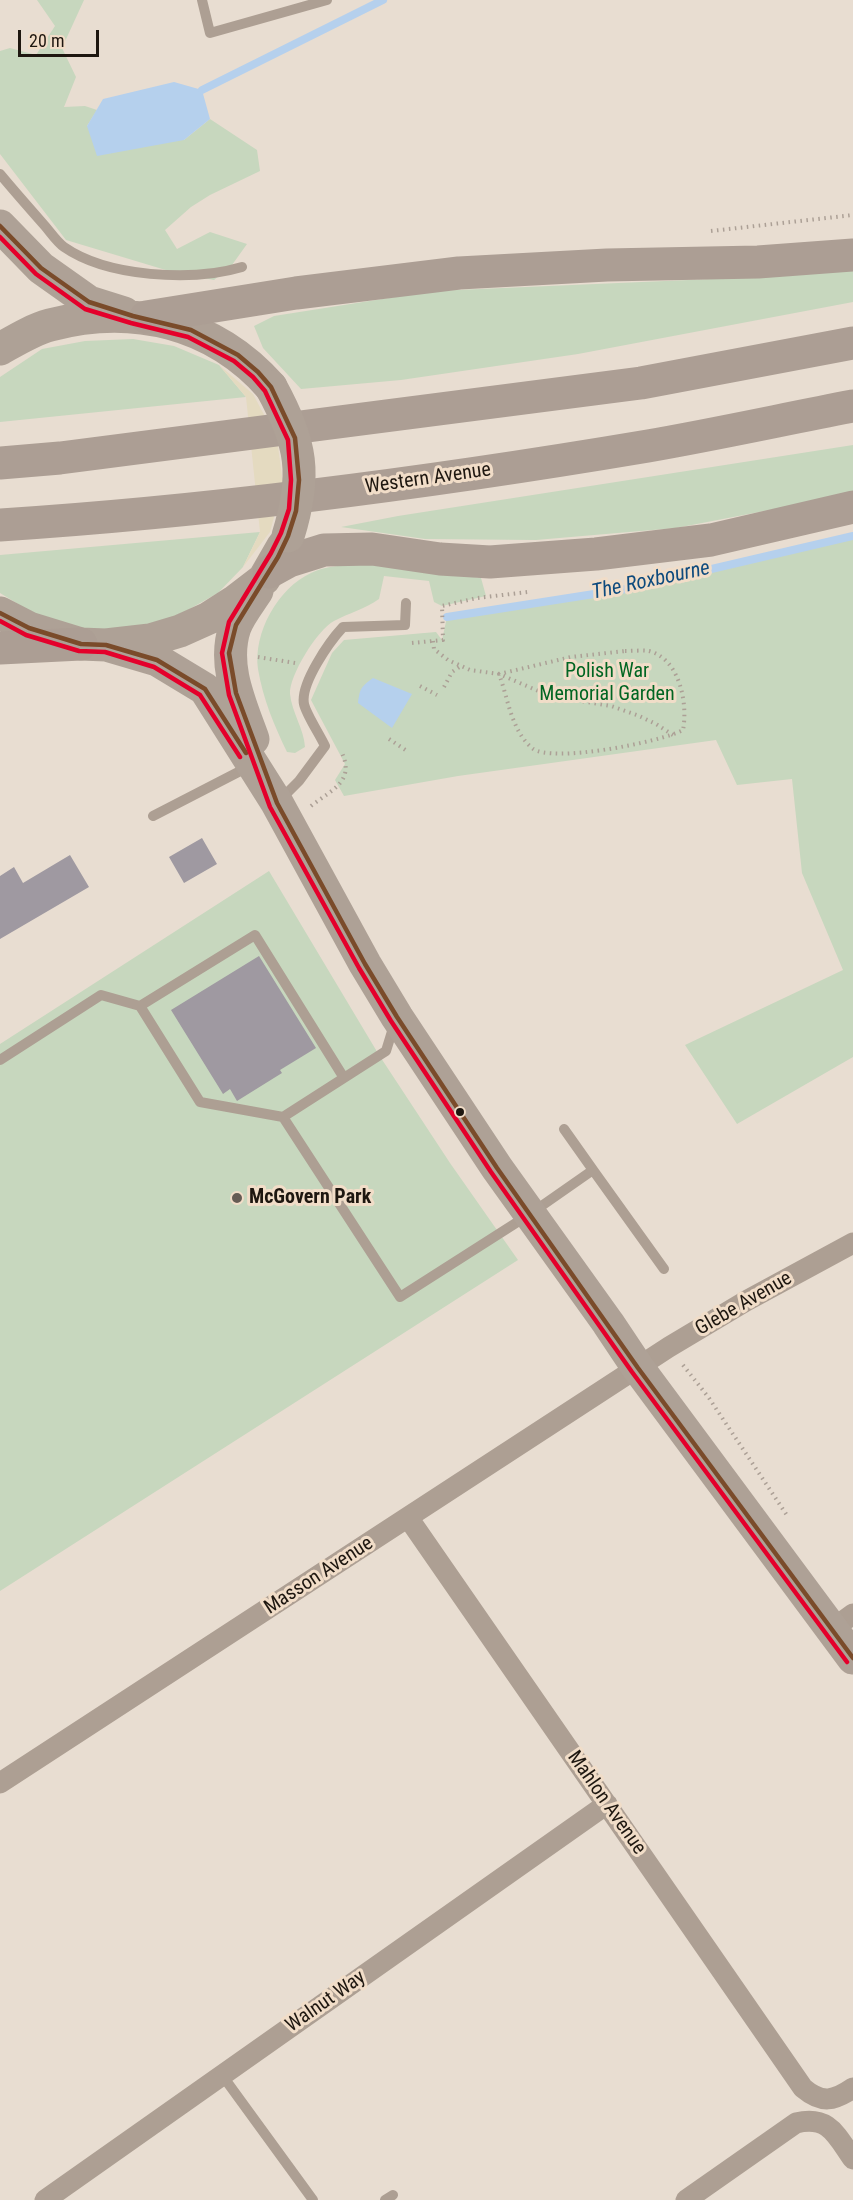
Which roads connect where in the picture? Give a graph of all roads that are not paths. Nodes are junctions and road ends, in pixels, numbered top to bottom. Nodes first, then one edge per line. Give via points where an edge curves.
1 (202, 0) edge
2 (327, 0) edge
3 (0, 174) edge
4 (0, 226) edge
5 (853, 255) edge
6 (242, 267) dead end
7 (140, 317) junction
8 (853, 343) edge
9 (0, 349) edge
10 (853, 406) edge
11 (0, 463) edge
12 (853, 507) edge
13 (0, 525) edge
14 (266, 575) junction
15 (406, 603) dead end
16 (0, 613) edge
17 (94, 645) junction
18 (0, 648) edge
19 (253, 764) junction
20 (277, 802) junction
21 (153, 816) dead end
22 (140, 1006) junction
23 (397, 1017) junction
24 (0, 1060) edge
25 (344, 1078) junction
26 (283, 1117) junction
27 (564, 1129) dead end
28 (593, 1170) junction
29 (530, 1214) junction
30 (850, 1251) edge
31 (664, 1269) dead end
32 (638, 1368) junction
33 (409, 1519) junction
34 (842, 1622) edge
35 (853, 1658) edge
36 (0, 1783) edge
37 (607, 1804) junction
38 (222, 2075) junction
39 (853, 2088) edge
40 (811, 2093) junction
41 (805, 2122) junction
42 (853, 2159) edge
43 (45, 2200) edge
44 (313, 2200) edge
45 (686, 2200) edge

1 - 2 lane via 210,33
3 - 6 lane via 63,246 99,265 156,274 201,275
4 - 7 main road via 41,268 89,302
5 - 7 highway via 459,273
7 - 9 main road via 48,326
7 - 14 main road, bridge via 191,330 238,355 271,387 295,438 299,480 288,537
8 - 11 highway via 640,383
10 - 13 highway, Western Avenue via 649,446 361,489
12 - 14 highway via 711,540 596,554 490,562 372,549 324,550 289,561
14 - 17 main road via 209,618 180,631 150,640
14 - 20 main road via 236,626 230,653 236,693
15 - 20 lane via 405,625 343,627 330,641 303,693 304,707 326,746
16 - 17 main road via 29,628
17 - 18 highway
17 - 19 main road via 157,660 205,689
19 - 20 main road
19 - 21 lane
20 - 23 main road
22 - 24 lane via 101,995
22 - 25 lane via 255,935
22 - 26 lane via 200,1102
23 - 25 lane via 386,1051
23 - 29 main road
25 - 26 lane
26 - 29 lane via 400,1297
27 - 28 lane
28 - 29 lane
28 - 31 lane
29 - 32 main road
30 - 32 street, Glebe Avenue via 746,1301
32 - 33 street, Masson Avenue
32 - 34 main road
33 - 36 street, Masson Avenue
33 - 37 street, Mahlon Avenue
34 - 35 main road
37 - 38 street, Walnut Way
37 - 40 street, Mahlon Avenue
38 - 43 street, Walnut Way
38 - 44 lane
39 - 40 street via 838,2098
40 - 41 lane
41 - 42 street via 824,2123
41 - 45 street

